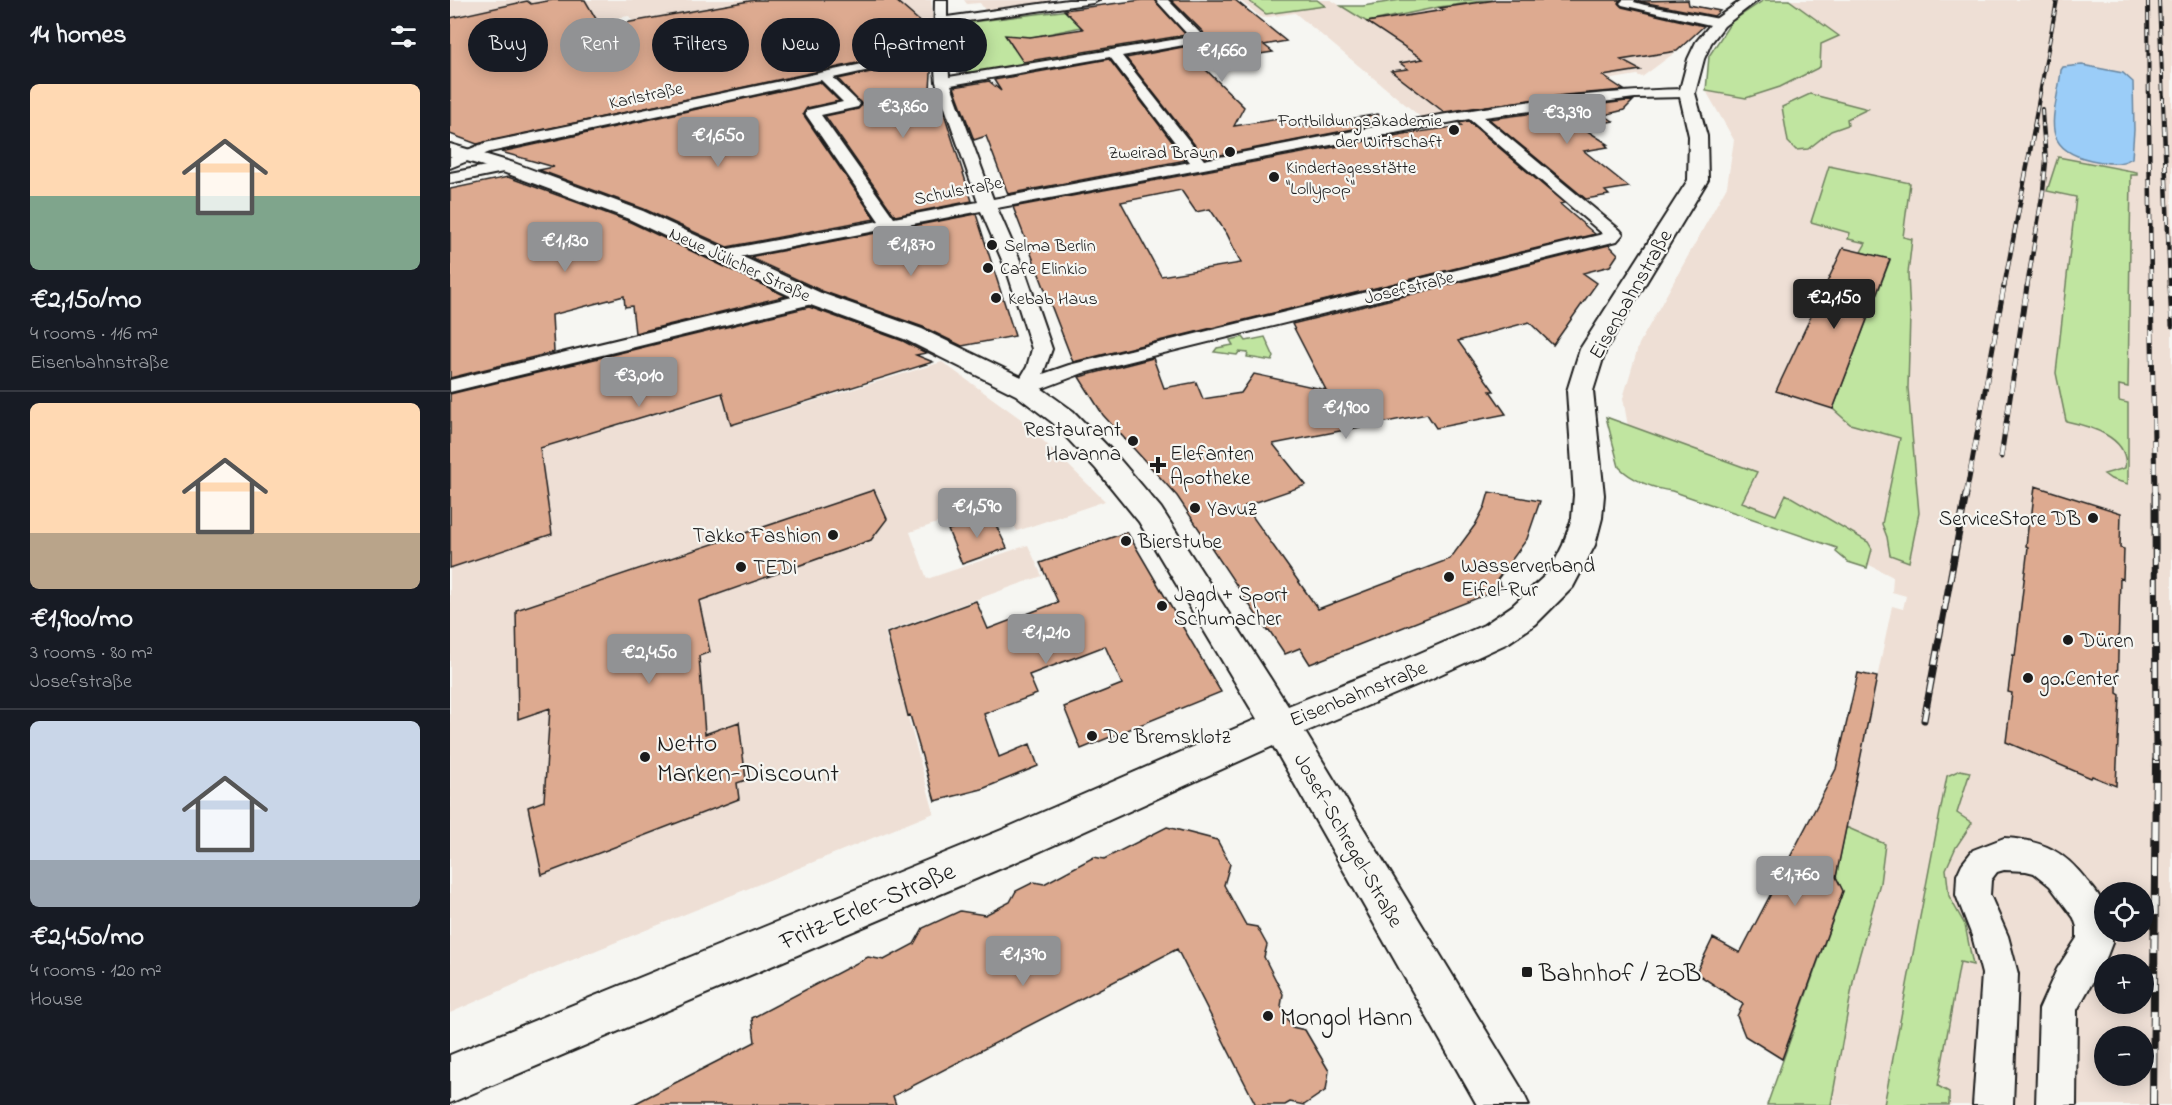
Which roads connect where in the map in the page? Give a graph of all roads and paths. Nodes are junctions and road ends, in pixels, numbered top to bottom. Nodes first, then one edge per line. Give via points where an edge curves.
1 (941, 0) edge
2 (1094, 0) edge
3 (1162, 0) edge
4 (1629, 0) edge
5 (1751, 0) edge
6 (940, 18) edge
7 (962, 18) edge
8 (1719, 23) junction
9 (1114, 54) junction
10 (852, 69) edge
11 (942, 72) edge
12 (823, 75) junction
13 (943, 82) junction
14 (1687, 93) junction
15 (1472, 114) junction
16 (455, 156) edge
17 (1200, 165) junction
18 (507, 167) junction
19 (450, 178) edge
20 (987, 204) junction
21 (889, 223) junction
22 (723, 255) junction
23 (813, 298) junction
24 (450, 386) edge
25 (1025, 389) junction
26 (1281, 725) junction
27 (450, 1079) edge
28 (1504, 1105) edge
29 (1993, 1105) edge
30 (2056, 1105) edge

1 - 6 street
2 - 7 street
3 - 9 street via 1197,39
4 - 8 street via 1626,3 1635,6
5 - 8 street, Eisenbahnstraße
8 - 14 street, Eisenbahnstraße via 1698,53
9 - 13 street
9 - 17 street
10 - 12 street, Karlstraße
11 - 13 street
12 - 16 street, Karlstraße
12 - 21 street via 854,104 812,113
13 - 20 street
14 - 15 street, Schulstraße via 1635,94
14 - 26 street, Eisenbahnstraße via 1698,136 1698,180 1593,349 1580,391 1589,495 1587,518 1562,579 1524,615 1496,634
15 - 17 street, Schulstraße via 1306,145 1310,150 1305,153 1222,168
15 - 25 street, Josefstraße via 1614,234 1076,369
16 - 18 street, Neue Jülicher Straße
17 - 20 street, Schulstraße
18 - 19 street
18 - 22 street, Neue Jülicher Straße via 636,215
20 - 21 street, Schulstraße
20 - 25 street via 1017,274 1042,349
21 - 22 street, Schulstraße
22 - 23 street, Neue Jülicher Straße
23 - 24 street
23 - 25 street, Neue Jülicher Straße via 913,334
25 - 26 street, Josef-Schregel-Straße via 1063,417 1088,442 1150,515
26 - 27 street, Fritz-Erler-Straße via 1018,842
26 - 28 street, Josef-Schregel-Straße
29 - 30 street via 2000,974 1973,895 1974,875 1985,861 2004,854 2026,855 2045,862 2062,875 2086,906 2095,927 2094,943 2058,1009

